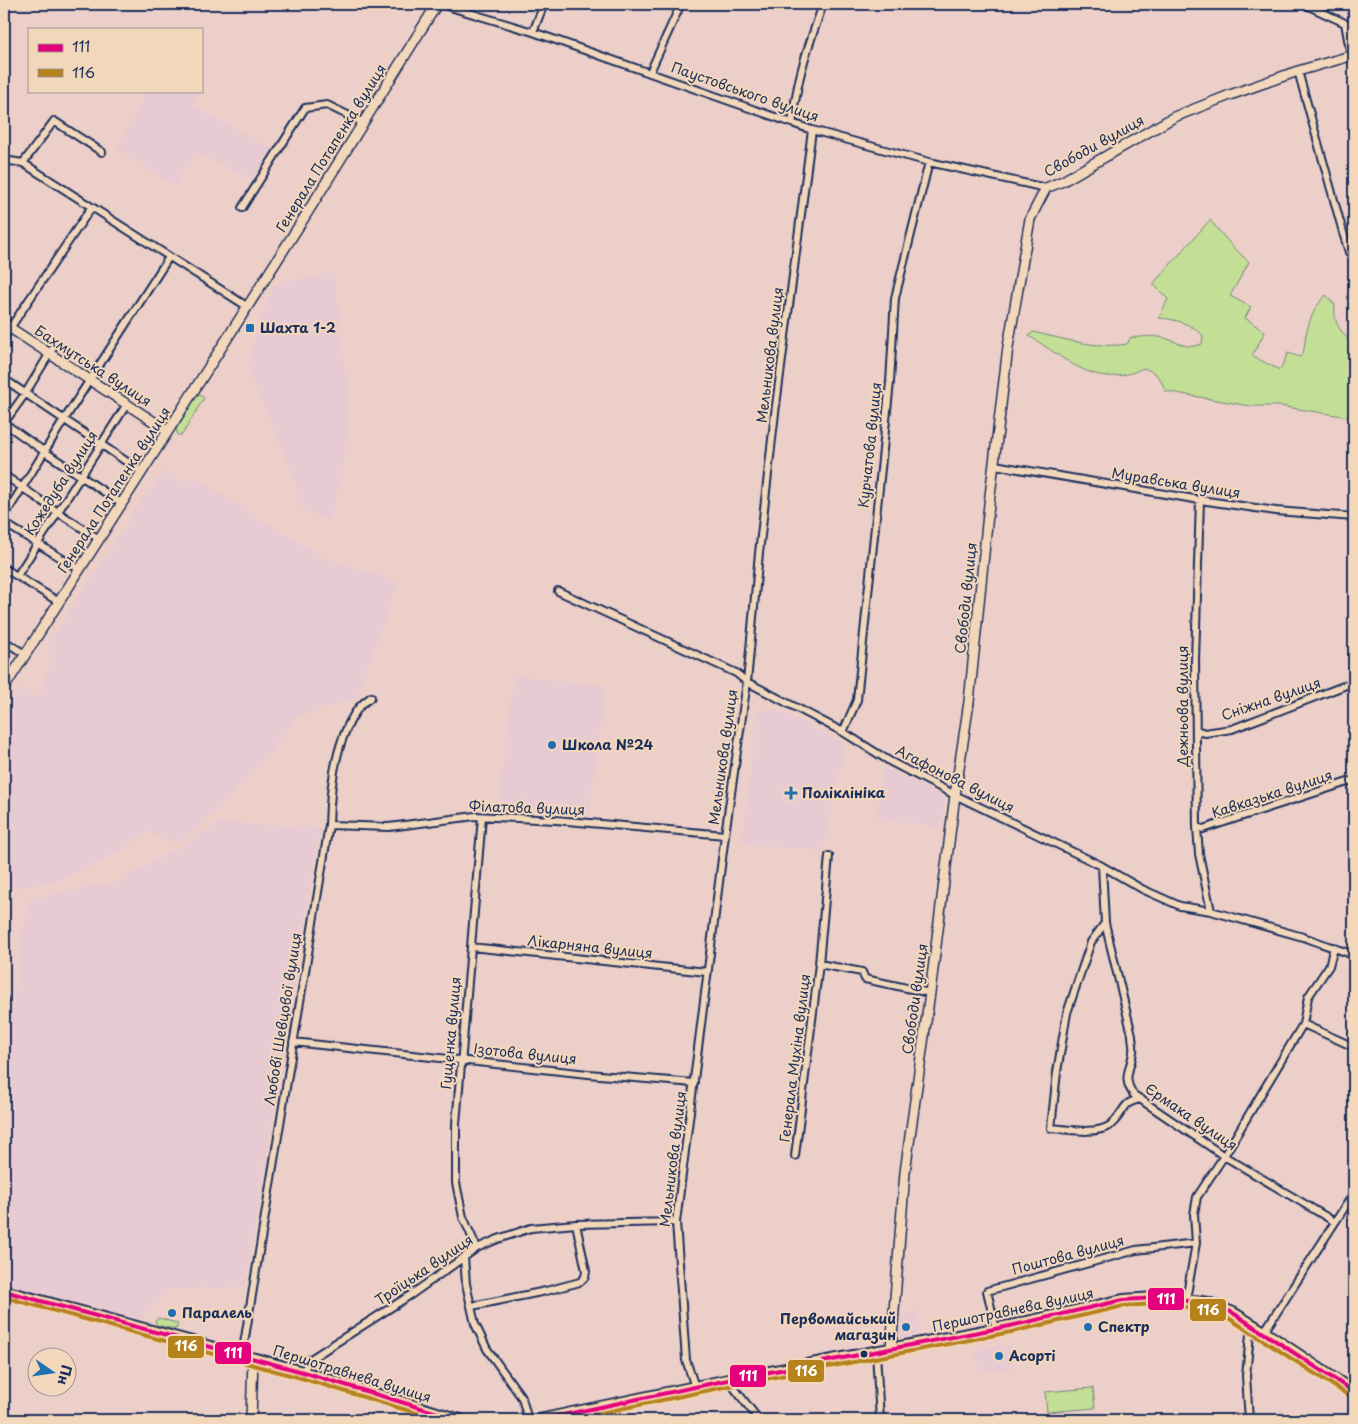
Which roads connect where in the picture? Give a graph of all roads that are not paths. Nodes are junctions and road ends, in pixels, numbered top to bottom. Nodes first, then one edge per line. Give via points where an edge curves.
1 (439, 4) edge
2 (544, 4) edge
3 (681, 4) edge
4 (823, 4) edge
5 (1304, 4) edge
6 (1345, 23) junction
7 (1354, 27) edge
8 (533, 32) junction
9 (1353, 55) edge
10 (1298, 71) junction
11 (650, 72) junction
12 (364, 123) junction
13 (793, 123) junction
14 (812, 130) junction
15 (102, 152) dead end
16 (4, 160) edge
17 (930, 162) junction
18 (23, 163) junction
19 (1046, 188) junction
20 (92, 208) junction
21 (242, 208) dead end
22 (169, 257) junction
23 (1354, 260) edge
24 (248, 307) junction
25 (7, 326) edge
26 (4, 337) edge
27 (52, 351) junction
28 (4, 379) edge
29 (90, 381) junction
30 (25, 394) junction
31 (126, 404) junction
32 (64, 420) junction
33 (4, 422) edge
34 (168, 431) junction
35 (100, 445) junction
36 (45, 452) junction
37 (995, 465) junction
38 (142, 472) junction
39 (4, 475) edge
40 (81, 476) junction
41 (21, 488) junction
42 (1200, 500) junction
43 (122, 503) junction
44 (59, 513) junction
45 (4, 517) edge
46 (1354, 517) edge
47 (4, 523) edge
48 (99, 539) junction
49 (37, 543) junction
50 (4, 568) edge
51 (80, 569) junction
52 (17, 576) junction
53 (558, 591) dead end
54 (59, 602) junction
55 (4, 641) edge
56 (25, 654) junction
57 (747, 682) junction
58 (1354, 682) edge
59 (4, 688) edge
60 (371, 696) dead end
61 (1196, 730) junction
62 (843, 732) junction
63 (1354, 780) edge
64 (954, 795) junction
65 (482, 817) junction
66 (329, 825) junction
67 (1197, 827) junction
68 (725, 835) junction
69 (830, 856) dead end
70 (1102, 866) junction
71 (1212, 911) junction
72 (1105, 923) junction
73 (471, 946) junction
74 (1334, 947) junction
75 (1354, 955) edge
76 (819, 964) junction
77 (707, 972) junction
78 (930, 993) junction
79 (4, 999) edge
80 (4, 1003) edge
81 (1303, 1024) junction
82 (293, 1042) junction
83 (1354, 1047) edge
84 (462, 1060) junction
85 (694, 1083) junction
86 (1140, 1099) junction
87 (795, 1156) dead end
88 (1224, 1156) junction
89 (1354, 1193) edge
90 (676, 1222) junction
91 (1335, 1222) junction
92 (576, 1224) junction
93 (1196, 1243) junction
94 (477, 1248) junction
95 (464, 1257) junction
96 (4, 1290) edge
97 (1186, 1300) junction
98 (472, 1306) junction
99 (1251, 1324) junction
100 (996, 1329) junction
101 (1264, 1332) junction
102 (891, 1349) junction
103 (876, 1352) junction
104 (242, 1356) junction
105 (253, 1358) junction
106 (303, 1372) junction
107 (728, 1380) junction
108 (695, 1387) junction
109 (1354, 1392) edge
110 (613, 1404) junction
111 (251, 1420) edge
112 (460, 1420) edge
113 (528, 1420) edge
114 (539, 1420) edge
115 (618, 1420) edge
116 (759, 1420) edge
117 (882, 1420) edge
118 (1250, 1420) edge

1 - 8 street, Паустовського вулиця
1 - 12 street, Генерала Потапенка вулиця
2 - 8 street
3 - 11 street
4 - 13 street via 798,82
5 - 6 street
6 - 7 street
6 - 9 street
8 - 11 street, Паустовського вулиця
9 - 10 street, Свободи вулиця
10 - 19 street, Свободи вулиця via 1174,117
10 - 23 street via 1344,236
11 - 13 street, Паустовського вулиця
12 - 21 street via 327,105 305,108
12 - 24 street, Генерала Потапенка вулиця
13 - 14 street, Паустовського вулиця
14 - 17 street, Паустовського вулиця
14 - 57 street, Мельникова вулиця via 775,413
15 - 18 street via 54,121
16 - 18 street
17 - 19 street, Паустовського вулиця
17 - 62 street, Курчатова вулиця via 895,298 890,382 857,700
18 - 20 street
19 - 37 street, Свободи вулиця via 1030,219 1008,347
20 - 22 street
20 - 25 street
22 - 24 street
22 - 29 street
24 - 34 street, Генерала Потапенка вулиця
25 - 26 street
25 - 27 street, Бахмутська вулиця
27 - 29 street, Бахмутська вулиця
27 - 30 street
28 - 30 street
29 - 31 street, Бахмутська вулиця
29 - 32 street
30 - 32 street
30 - 33 street
31 - 34 street, Бахмутська вулиця
31 - 35 street, Кожедуба вулиця
32 - 35 street
32 - 36 street
33 - 36 street
34 - 38 street, Генерала Потапенка вулиця
35 - 38 street
35 - 40 street, Кожедуба вулиця
36 - 40 street
36 - 41 street
37 - 42 street, Муравська вулиця
37 - 64 street, Свободи вулиця via 969,702
38 - 43 street, Генерала Потапенка вулиця
39 - 41 street
40 - 43 street
40 - 44 street, Кожедуба вулиця
41 - 44 street
41 - 45 street
42 - 46 street, Муравська вулиця via 1276,511
42 - 61 street, Дежньова вулиця
43 - 48 street, Генерала Потапенка вулиця
44 - 48 street
44 - 49 street, Кожедуба вулиця
47 - 49 street
48 - 51 street, Генерала Потапенка вулиця
49 - 51 street
49 - 52 street, Кожедуба вулиця
50 - 52 street
51 - 54 street, Генерала Потапенка вулиця
52 - 54 street
53 - 57 street, Агафонова вулиця via 736,673
54 - 56 street, Генерала Потапенка вулиця
55 - 56 street
56 - 59 street, Генерала Потапенка вулиця
57 - 62 street, Агафонова вулиця
57 - 68 street, Мельникова вулиця
58 - 61 street, Сніжна вулиця via 1232,729 1206,733
60 - 66 street, Любові Шевцової вулиця via 357,709 343,738 330,790
61 - 67 street, Дежньова вулиця
62 - 64 street, Агафонова вулиця
63 - 67 street, Кавказька вулиця via 1203,829
64 - 70 street, Агафонова вулиця
64 - 78 street, Свободи вулиця
65 - 66 street, Філатова вулиця via 389,827
65 - 68 street, Філатова вулиця
65 - 73 street, Гущенка вулиця
66 - 82 street, Любові Шевцової вулиця
67 - 71 street, Дежньова вулиця via 1199,854
68 - 77 street, Мельникова вулиця
69 - 76 street, Генерала Мухіна вулиця
70 - 71 street, Агафонова вулиця via 1142,890 1180,906
70 - 72 street, Єрмака вулиця
71 - 74 street, Агафонова вулиця
72 - 86 street, Єрмака вулиця via 1132,1035 1133,1051 1127,1082
72 - 86 street via 1091,942 1066,1013 1051,1128 1093,1130 1109,1126 1128,1103
73 - 77 street, Лікарняна вулиця
73 - 84 street, Гущенка вулиця
74 - 75 street, Агафонова вулиця
74 - 81 street via 1329,966 1308,997
76 - 78 street, Генерала Мухіна вулиця via 862,972 865,978
76 - 87 street, Генерала Мухіна вулиця
77 - 85 street, Мельникова вулиця
78 - 102 street, Свободи вулиця via 905,1172
79 - 80 street
81 - 83 street
81 - 88 street
82 - 84 street, Ізотова вулиця
82 - 104 street, Любові Шевцової вулиця
84 - 85 street, Ізотова вулиця
84 - 94 street, Гущенка вулиця via 456,1124 456,1184 463,1218
85 - 90 street, Мельникова вулиця
86 - 88 street, Єрмака вулиця
88 - 91 street, Єрмака вулиця
88 - 93 street via 1197,1198 1194,1214
89 - 91 street
90 - 92 street, Троїцька вулиця
90 - 108 street, Мельникова вулиця via 686,1360
91 - 101 street
92 - 94 street, Троїцька вулиця via 531,1228
92 - 98 street via 586,1271 580,1282
93 - 97 street
93 - 100 street, Поштова вулиця via 1136,1250 987,1290
94 - 95 street, Троїцька вулиця
95 - 98 street
95 - 106 street, Троїцька вулиця via 309,1360
96 - 104 main road, Першотравнева вулиця
97 - 99 main road, Першотравнева вулиця via 1208,1303
97 - 100 main road, Першотравнева вулиця via 1123,1300
98 - 113 street via 482,1340 522,1398
99 - 101 main road, Першотравнева вулиця
99 - 118 street via 1246,1376
100 - 102 main road, Першотравнева вулиця
101 - 109 main road, Першотравнева вулиця
102 - 103 main road, Першотравнева вулиця
103 - 107 main road, Першотравнева вулиця
103 - 117 street
104 - 105 main road, Першотравнева вулиця
105 - 106 main road, Першотравнева вулиця
105 - 111 street
106 - 112 main road, Першотравнева вулиця
107 - 108 main road, Першотравнева вулиця
107 - 116 street
108 - 110 main road, Першотравнева вулиця
110 - 114 main road, Першотравнева вулиця
110 - 115 street

